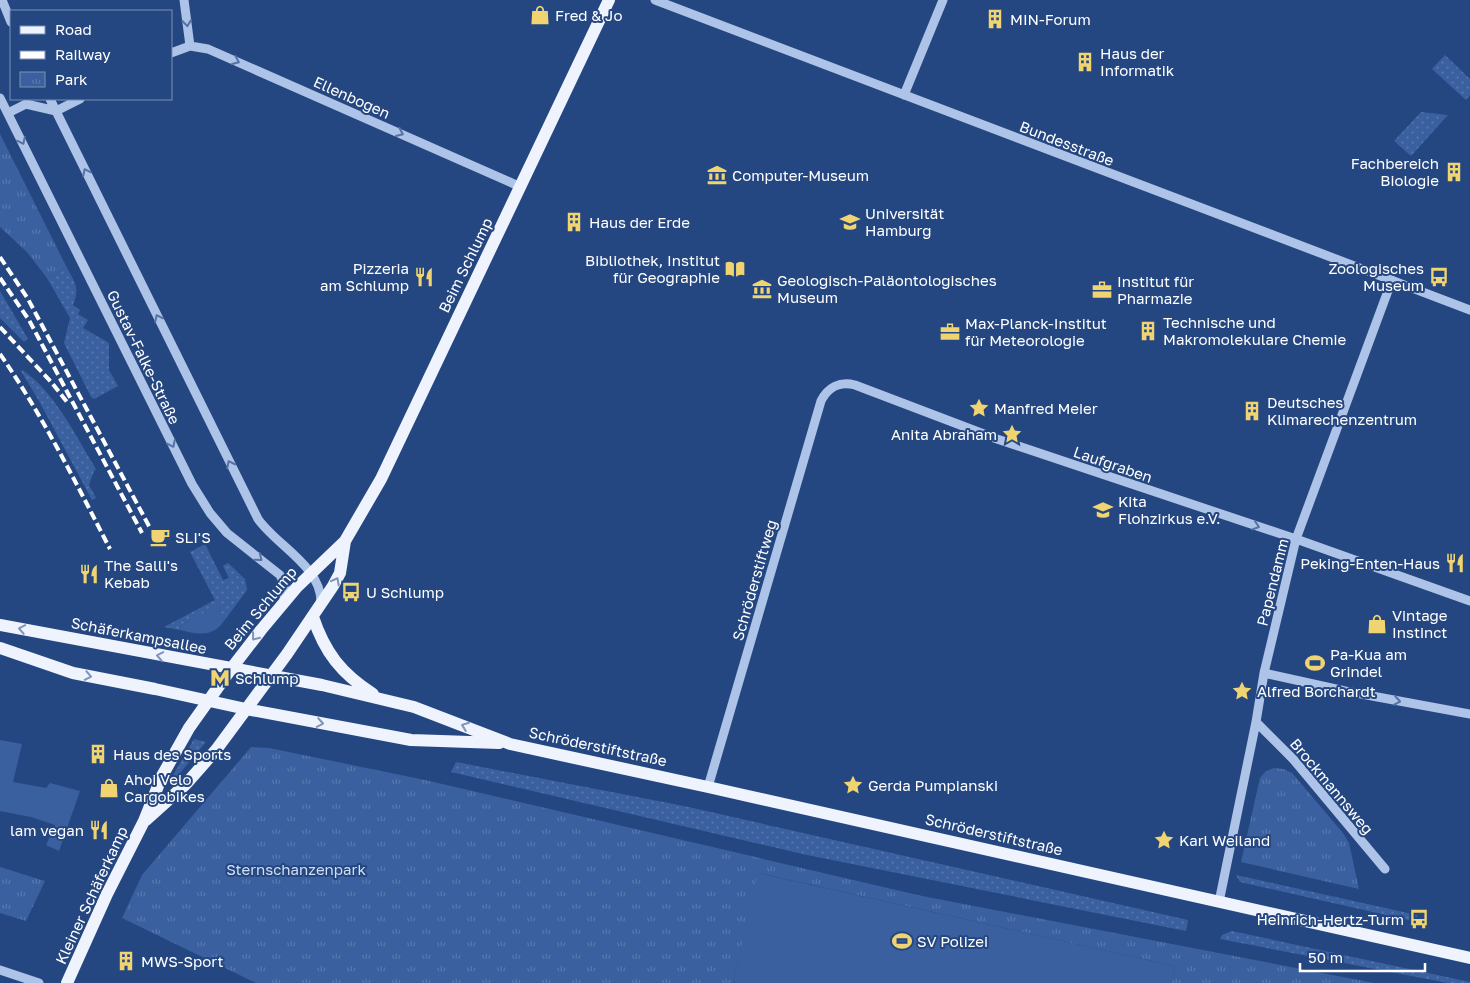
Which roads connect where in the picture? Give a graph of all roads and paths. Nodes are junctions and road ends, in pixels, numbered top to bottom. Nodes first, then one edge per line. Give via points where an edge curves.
1 (2, 0) edge
2 (184, 0) edge
3 (609, 0) edge
4 (655, 0) edge
5 (943, 0) edge
6 (10, 20) edge
7 (190, 46) junction
8 (172, 53) edge
9 (904, 95) junction
10 (0, 98) edge
11 (51, 100) edge
12 (78, 100) edge
13 (56, 110) junction
14 (8, 113) junction
15 (521, 187) junction
16 (1392, 280) junction
17 (1470, 310) edge
18 (834, 386) joint
19 (1296, 540) junction
20 (345, 541) junction
21 (310, 574) junction
22 (1470, 601) edge
23 (321, 605) junction
24 (281, 606) junction
25 (312, 617) junction
26 (0, 624) edge
27 (0, 648) edge
28 (230, 668) junction
29 (1264, 673) junction
30 (272, 675) junction
31 (382, 700) junction
32 (207, 701) junction
33 (246, 709) junction
34 (1470, 714) edge
35 (1256, 722) junction
36 (510, 744) junction
37 (708, 787) junction
38 (144, 821) junction
39 (1385, 869) dead end
40 (1219, 902) junction
41 (1470, 958) edge
42 (0, 970) edge
43 (39, 983) edge
44 (67, 983) edge

1 - 6 street
2 -> 7 street
3 - 15 main road, Beim Schlump
4 - 9 street, Bundesstraße
5 - 9 street
7 - 8 street
7 -> 15 street, Ellenbogen via 208,49
9 - 16 street, Bundesstraße
10 - 14 street, Gustav-Falke-Straße
11 - 13 street, Gustav-Falke-Straße
12 - 13 street
13 - 14 street via 26,104
21 -> 13 street, Gustav-Falke-Straße via 258,520
14 -> 24 street, Gustav-Falke-Straße via 192,484 227,533 280,575 286,591
15 - 20 main road, Beim Schlump via 387,467
16 - 17 street, Bundesstraße
16 - 19 street, Papendamm
18 -> 19 street, Laufgraben via 855,385 997,439
18 - 37 street, Schröderstiftweg via 821,401
19 - 22 street, Laufgraben
19 - 29 street, Papendamm
20 - 21 main road, Beim Schlump
23 -> 20 main road, Beim Schlump via 340,573
21 - 23 street, Gustav-Falke-Straße via 318,586
21 - 24 main road, Beim Schlump
23 - 25 main road, Beim Schlump
24 -> 28 main road, Beim Schlump
25 - 30 main road, Beim Schlump
25 - 31 main road via 335,662 356,683
28 -> 26 main road, Schäferkampsallee
27 -> 32 main road via 73,673
28 - 30 main road, Schäferkampsallee
28 - 32 main road, Beim Schlump
29 -> 34 street
29 - 35 street, Papendamm
30 - 31 main road, Schröderstiftstraße
30 - 33 main road, Beim Schlump
36 -> 31 main road, Schröderstiftstraße via 414,707
32 - 33 main road
32 - 38 main road, Kleiner Schäferkamp via 162,776
33 -> 36 main road, Schröderstiftstraße via 411,740
33 - 38 main road, Kleiner Schäferkamp via 186,784
35 - 39 street, Brockmannsweg via 1293,759
35 - 40 street, Papendamm
36 - 37 main road, Schröderstiftstraße
37 - 40 main road, Schröderstiftstraße
38 - 44 main road, Kleiner Schäferkamp
40 - 41 main road, Schröderstiftstraße
42 - 43 street

